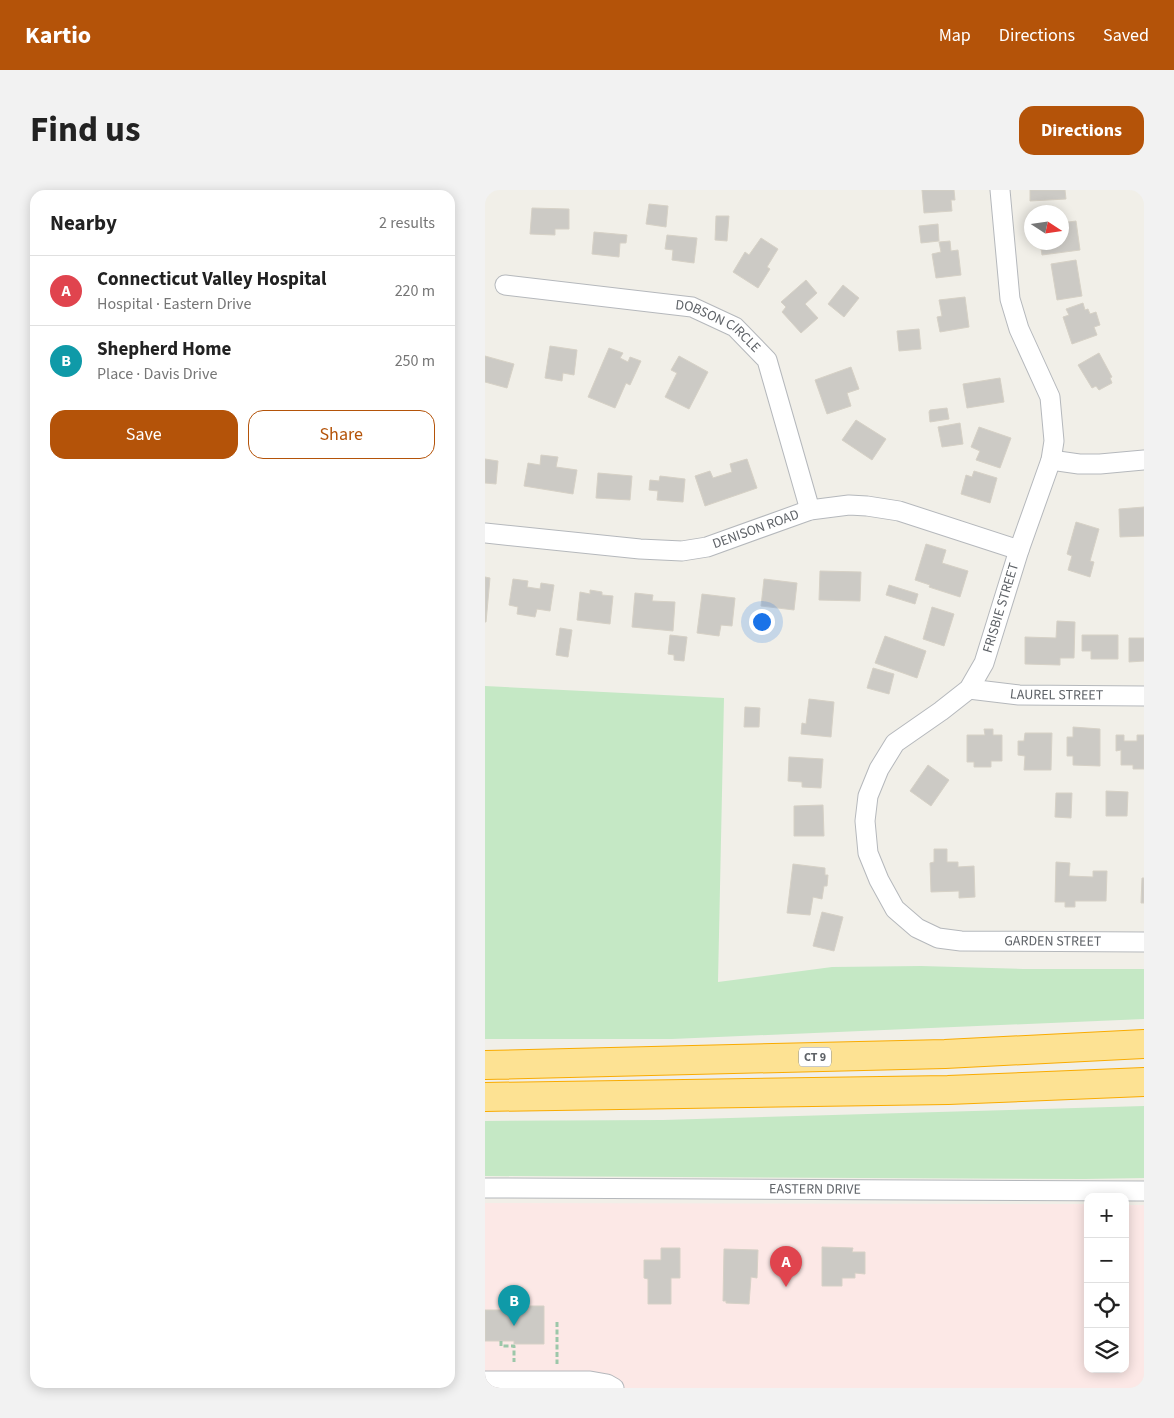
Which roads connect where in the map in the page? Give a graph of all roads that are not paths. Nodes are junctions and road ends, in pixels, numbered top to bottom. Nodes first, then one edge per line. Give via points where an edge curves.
1 (999, 190) edge
2 (505, 285) dead end
3 (1051, 460) junction
4 (1144, 460) edge
5 (811, 510) junction
6 (485, 533) edge
7 (1019, 550) junction
8 (969, 689) junction
9 (1144, 696) edge
10 (961, 941) joint
11 (1144, 942) edge
12 (1144, 1044) edge
13 (485, 1065) edge
14 (1144, 1082) edge
15 (485, 1097) edge
16 (485, 1188) edge
17 (1144, 1191) edge
18 (485, 1382) edge
19 (615, 1388) edge

1 - 3 street, FRISBIE STREET via 1010,299 1019,328 1050,397 1055,441
2 - 5 street, DOBSON CIRCLE via 692,307 735,327 767,360
3 - 4 street via 1086,464
3 - 7 street, FRISBIE STREET
5 - 6 street, DENISON ROAD via 716,544 683,551
5 - 7 street, DENISON ROAD via 849,505 899,511
7 - 8 street, FRISBIE STREET via 984,663
8 - 9 street, LAUREL STREET via 1019,696
8 - 10 street, FRISBIE STREET via 895,743 868,796 865,821 868,853 895,909 917,928 931,935
10 - 11 street, GARDEN STREET
12 - 13 highway, CT 9 via 945,1054
14 - 15 highway via 958,1090
16 - 17 street, EASTERN DRIVE
18 - 19 street via 591,1381

